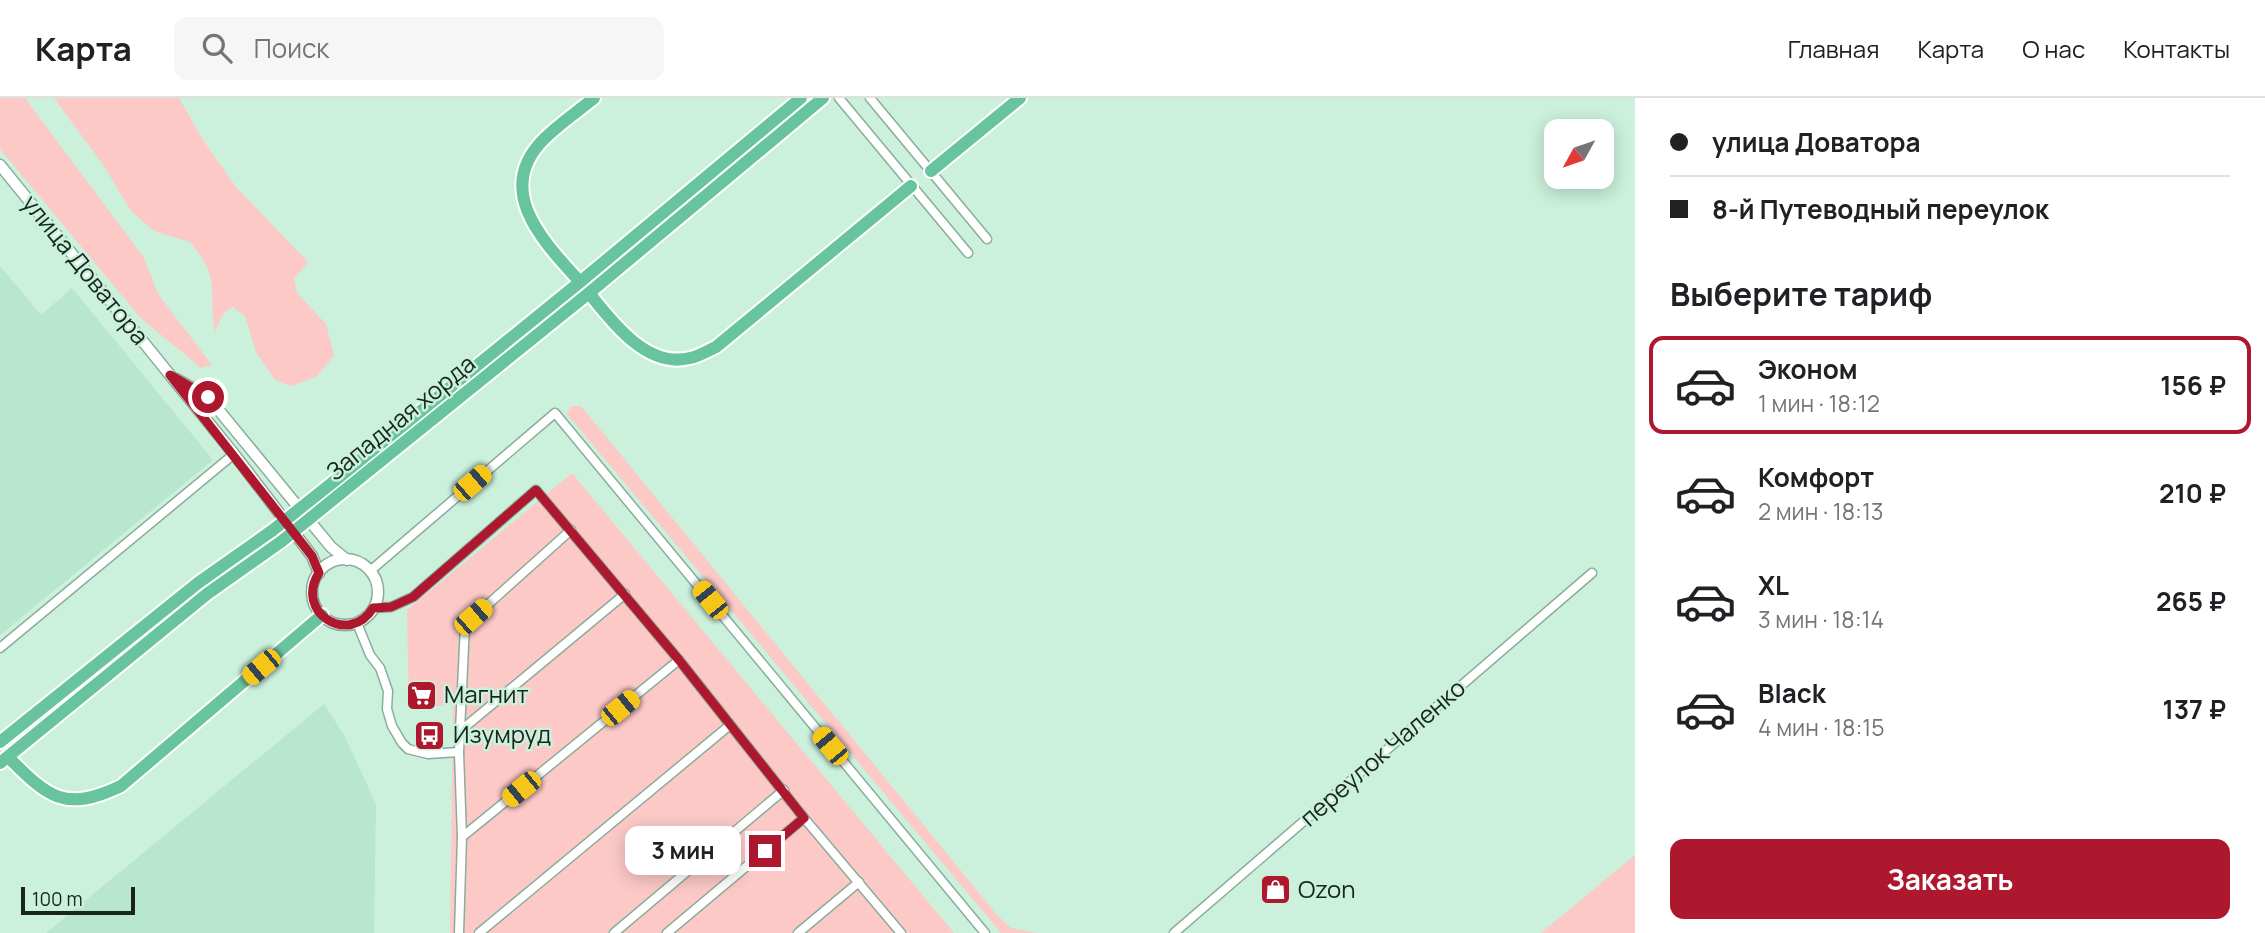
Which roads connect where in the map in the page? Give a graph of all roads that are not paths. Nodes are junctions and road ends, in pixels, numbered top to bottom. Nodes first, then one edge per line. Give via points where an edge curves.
1 (594, 98) edge
2 (801, 98) edge
3 (839, 98) edge
4 (870, 98) edge
5 (1020, 98) edge
6 (818, 102) edge
7 (0, 165) edge
8 (932, 171) junction
9 (911, 186) junction
10 (987, 239) dead end
11 (968, 253) dead end
12 (580, 282) junction
13 (589, 293) junction
14 (170, 375) junction
15 (234, 454) junction
16 (571, 530) junction
17 (347, 560) junction
18 (370, 571) junction
19 (319, 573) junction
20 (1592, 573) dead end
21 (625, 594) junction
22 (373, 608) junction
23 (322, 615) junction
24 (357, 623) junction
25 (0, 648) edge
26 (679, 660) junction
27 (730, 725) junction
28 (460, 731) junction
29 (0, 742) edge
30 (458, 752) junction
31 (4, 760) edge
32 (784, 790) junction
33 (804, 818) junction
34 (462, 837) junction
35 (859, 882) junction
36 (459, 933) edge
37 (478, 933) edge
38 (614, 933) edge
39 (667, 933) edge
40 (798, 933) edge
41 (901, 933) edge
42 (985, 933) edge
43 (1174, 933) edge

1 - 12 highway via 542,141 524,171 522,192 537,231
2 - 12 highway, Западная хорда
3 - 9 street
4 - 8 street
5 - 8 highway
6 - 13 highway, Западная хорда
7 - 14 street, улица Доватора
8 - 10 street
9 - 11 street
9 - 13 highway via 716,347 691,358 659,356 639,345
12 - 29 highway, Западная хорда, bridge via 273,530 198,583
13 - 31 highway, Западная хорда, bridge
14 - 15 street, улица Доватора
14 - 17 street, улица Доватора via 208,397 331,547
15 - 19 street, улица Доватора via 312,556
15 - 25 street
16 - 21 street
16 - 22 street via 536,490 413,597 391,607
16 - 28 street via 465,625
17 - 18 street
17 - 19 street via 335,561
18 - 22 street via 378,592
18 - 42 street via 555,413
19 - 23 street via 313,598
20 - 43 street, переулок Чаленко
21 - 26 street
21 - 28 street
22 - 24 street
23 - 24 street via 336,624
23 - 31 highway via 121,786 102,795 70,800 52,795
24 - 30 street via 386,682 387,709 402,743 428,754
26 - 27 street
26 - 34 street
27 - 32 street
27 - 37 street
28 - 30 street
30 - 34 street
32 - 33 street
32 - 38 street
33 - 35 street
33 - 39 street
34 - 36 street
35 - 40 street
35 - 41 street

